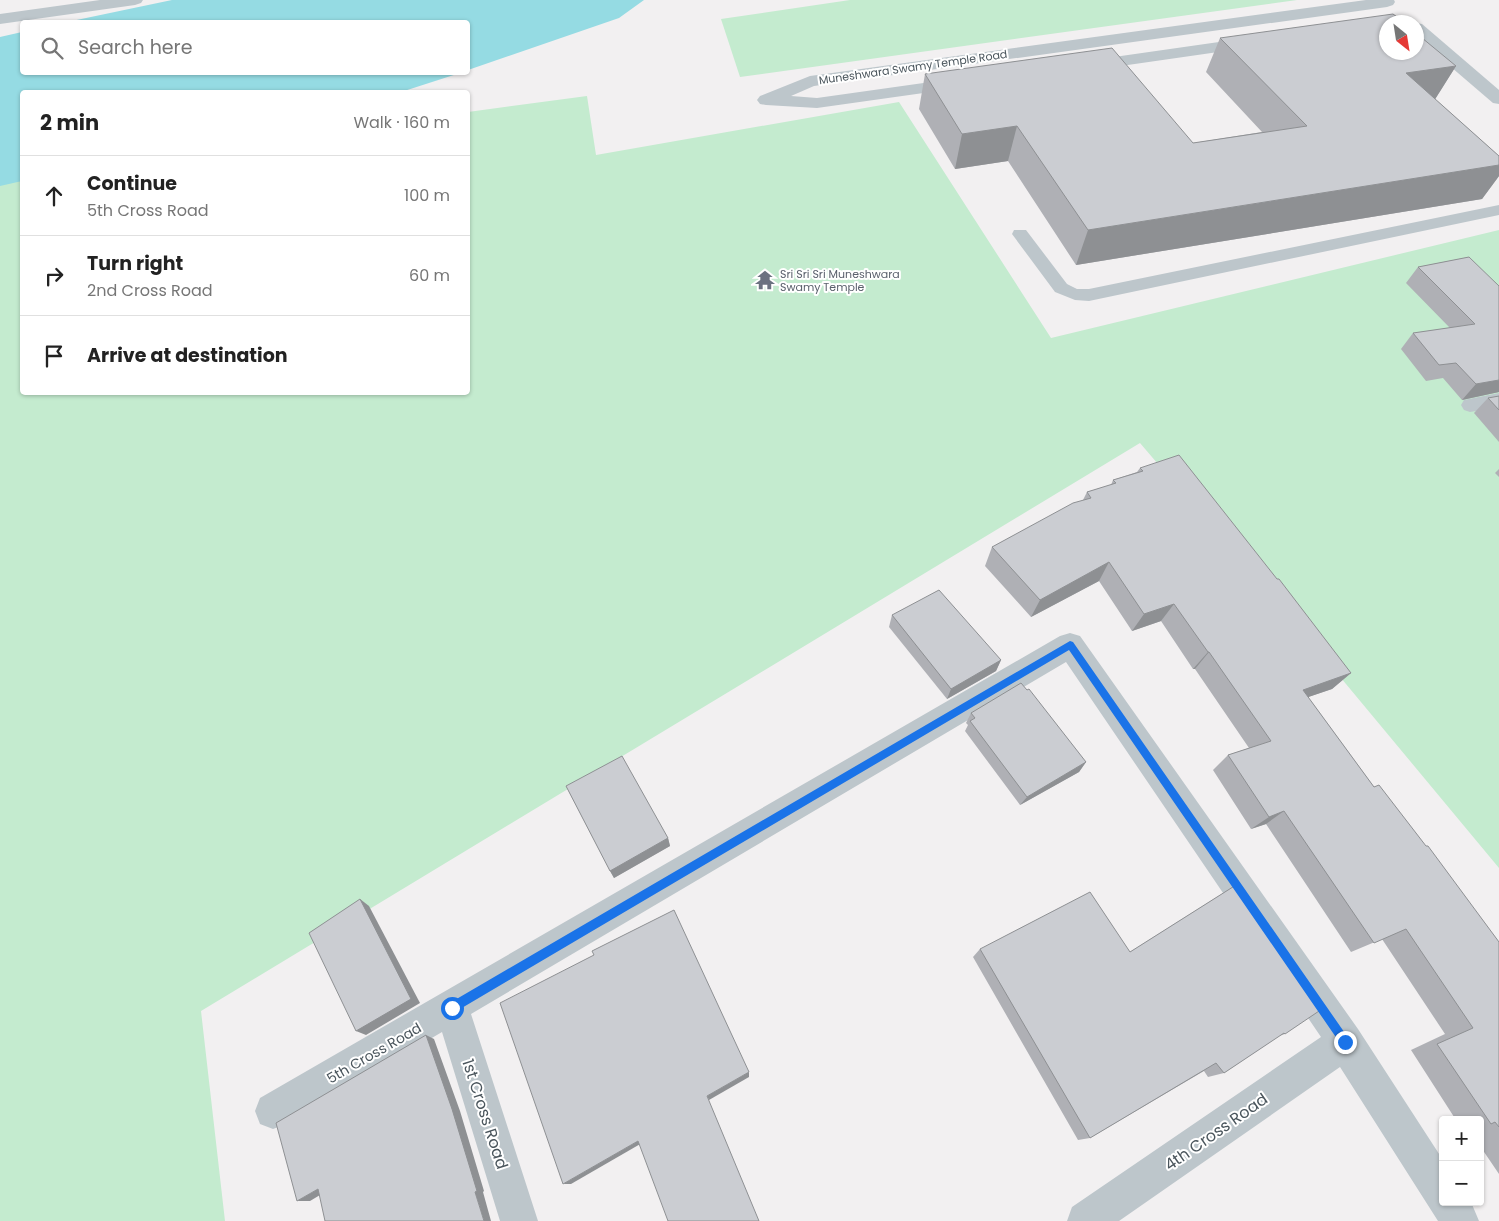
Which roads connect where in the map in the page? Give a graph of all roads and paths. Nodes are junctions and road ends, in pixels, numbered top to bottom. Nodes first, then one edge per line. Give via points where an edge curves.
1 (134, 0) edge
2 (1386, 1) edge
3 (1401, 15) edge
4 (0, 19) edge
5 (1424, 36) edge
6 (1269, 40) edge
7 (1072, 68) edge
8 (974, 81) edge
9 (1499, 99) edge
10 (1499, 210) edge
11 (1020, 234) dead end
12 (1499, 400) edge
13 (1470, 405) dead end
14 (452, 1008) junction
15 (1345, 1042) junction
16 (273, 1111) dead end
17 (1439, 1189) edge
18 (1451, 1206) edge
19 (520, 1221) edge
20 (1086, 1221) edge
21 (1460, 1221) edge

1 - 4 street
2 - 3 street
2 - 8 street, Muneshwara Swamy Temple Road via 810,81 766,100 817,103
5 - 9 street
6 - 7 street
10 - 11 lane via 1089,295 1061,288
12 - 13 lane
14 - 15 street, 5th Cross Road via 1070,645
14 - 16 street, 5th Cross Road
14 - 19 street, 1st Cross Road
15 - 17 street
15 - 20 street, 4th Cross Road
18 - 21 street

